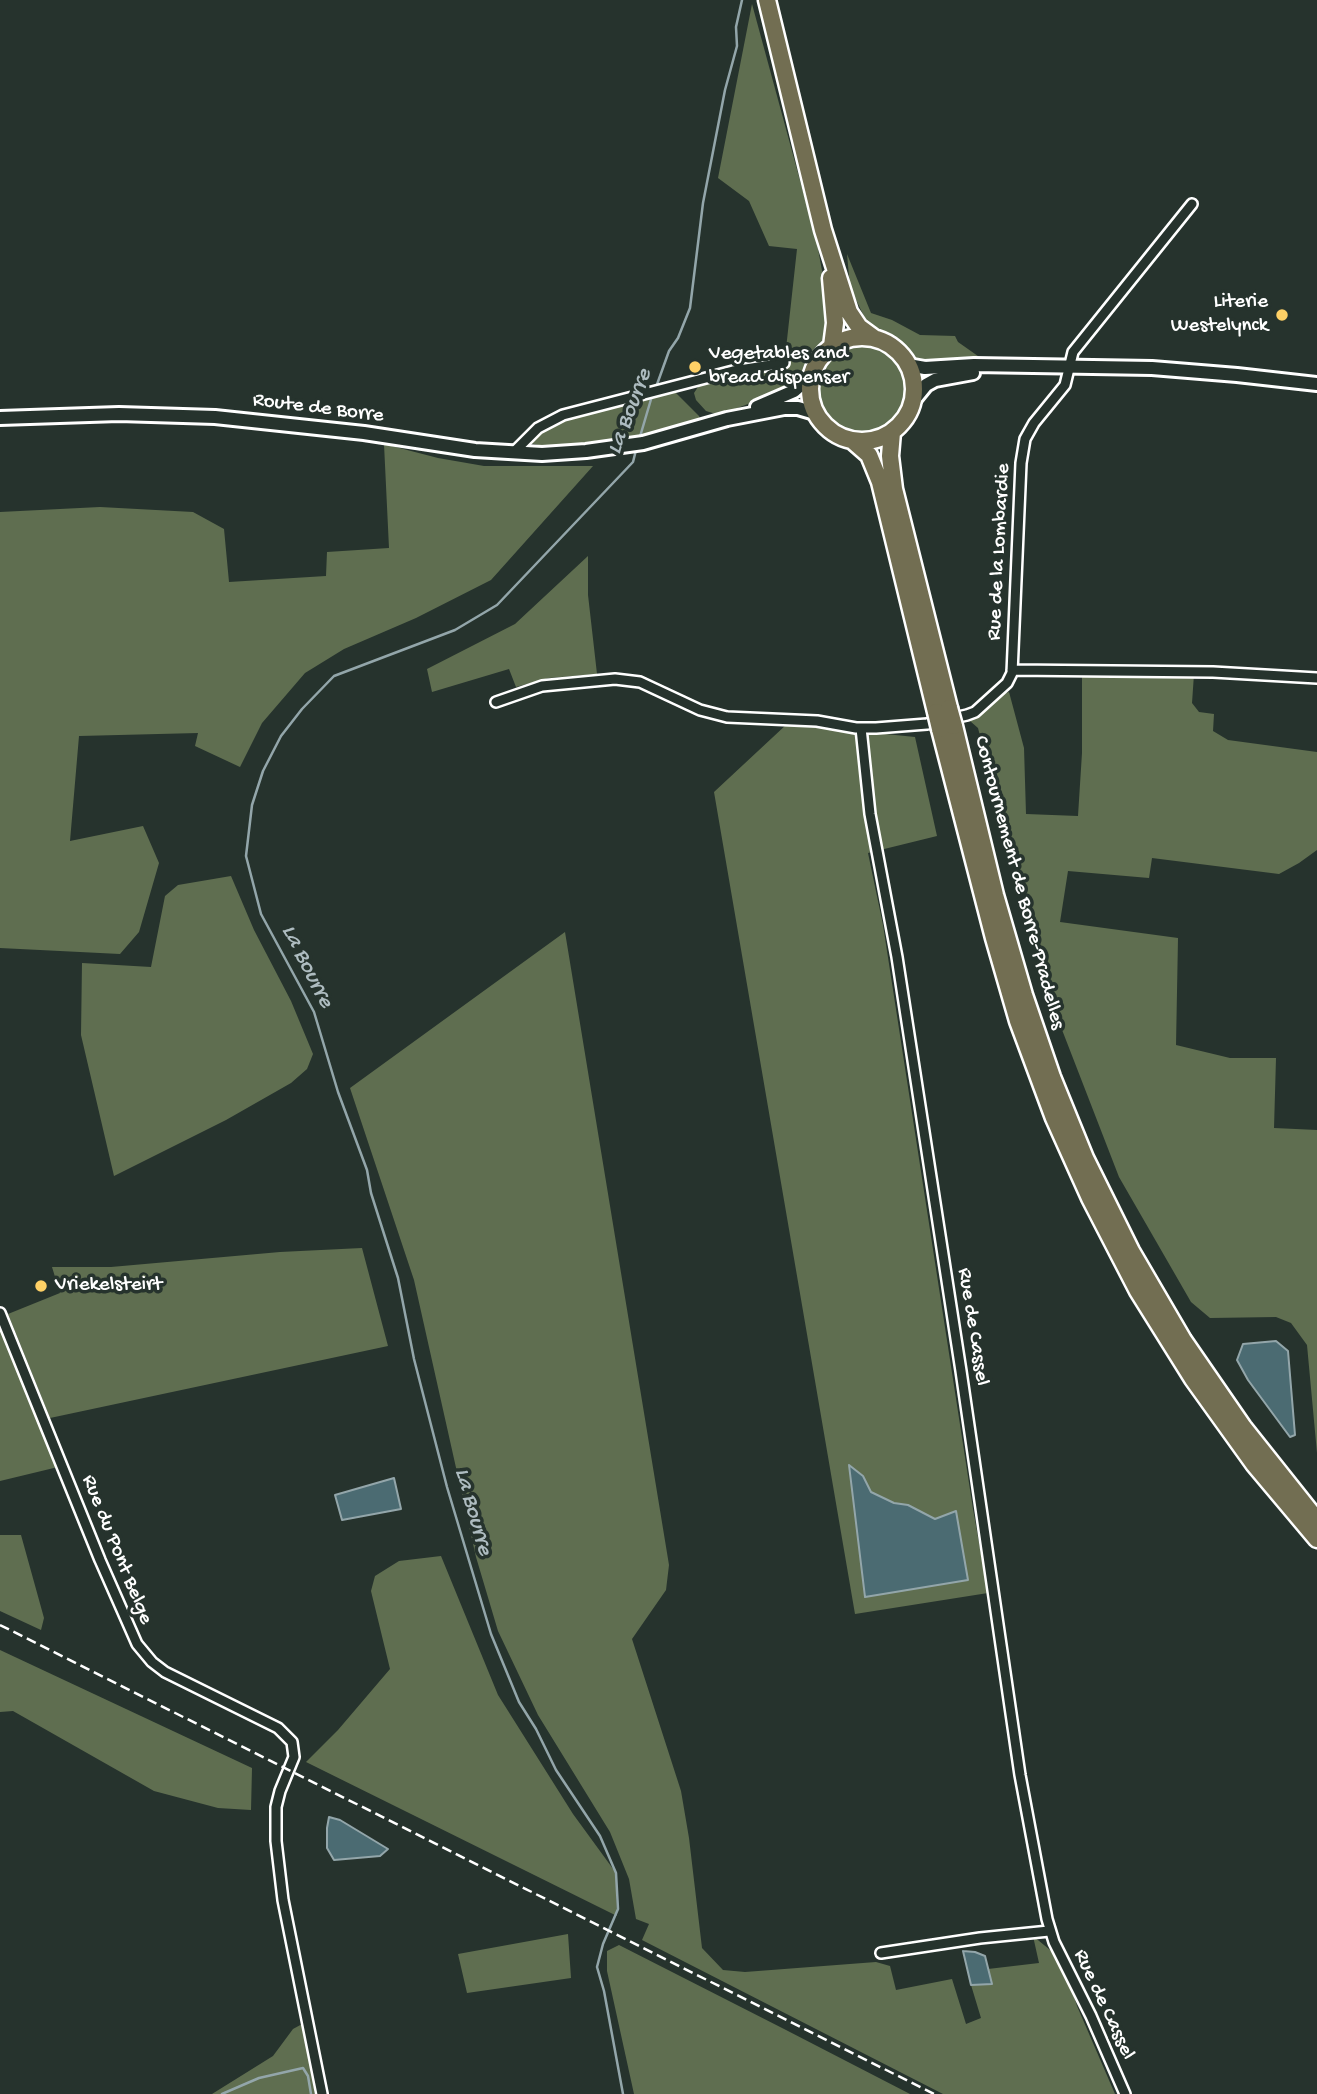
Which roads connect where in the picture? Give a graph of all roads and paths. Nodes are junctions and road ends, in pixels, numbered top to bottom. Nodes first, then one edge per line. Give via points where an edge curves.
1 (767, 0) edge
2 (1192, 204) dead end
3 (823, 230) junction
4 (874, 338) junction
5 (832, 346) junction
6 (784, 363) dead end
7 (908, 365) junction
8 (1014, 367) junction
9 (1069, 367) junction
10 (811, 376) junction
11 (1317, 384) edge
12 (913, 401) junction
13 (815, 413) junction
14 (0, 418) edge
15 (727, 419) junction
16 (892, 432) junction
17 (853, 441) junction
18 (513, 453) junction
19 (1012, 670) junction
20 (1317, 678) edge
21 (496, 702) dead end
22 (943, 710) junction
23 (947, 728) junction
24 (861, 729) junction
25 (0, 1313) edge
26 (1317, 1520) edge
27 (1317, 1539) edge
28 (1049, 1930) junction
29 (881, 1953) dead end
30 (322, 2094) edge
31 (1125, 2094) edge

1 - 3 highway
2 - 9 street, Rue de la Lombardie via 1077,347
3 - 4 highway via 850,315
3 - 5 highway via 834,302
4 - 5 highway via 854,337
4 - 7 highway via 896,349
5 - 10 highway via 820,357
6 - 18 street via 666,387 556,418
7 - 8 main road
7 - 12 highway
8 - 9 main road
8 - 12 main road via 939,378
9 - 11 main road via 1199,371
9 - 19 street, Rue de la Lombardie via 1065,385 1034,423 1022,450
10 - 13 highway via 809,393
10 - 15 main road via 789,393
12 - 16 highway
13 - 15 main road via 784,408
13 - 17 highway via 829,430
14 - 18 main road, Route de Borre via 119,414 235,418
15 - 18 main road, Route de Borre via 643,443 574,453
16 - 17 highway via 874,440
16 - 22 highway via 895,496
17 - 22 highway via 869,455 878,476
19 - 20 street, Rue de la Lombardie
19 - 24 street, Rue de la Lombardie via 1007,684 967,716
21 - 24 street, Rue de la Lombardie via 542,686 621,679 646,684 718,715
22 - 23 highway, bridge
23 - 26 highway, Contournement de Borre-Pradelles via 1018,979 1085,1158 1135,1259 1183,1340 1248,1434
23 - 27 highway via 982,895 1016,1013 1086,1190 1134,1283 1193,1380 1254,1464
24 - 28 street, Rue de Cassel via 870,814 961,1371 1020,1774
25 - 30 street, Rue du Pont Belge via 137,1644 165,1672 278,1728 292,1742 294,1758 276,1807 276,1841 283,1900
28 - 29 street, Rue de Cassel
28 - 31 street, Rue de Cassel

